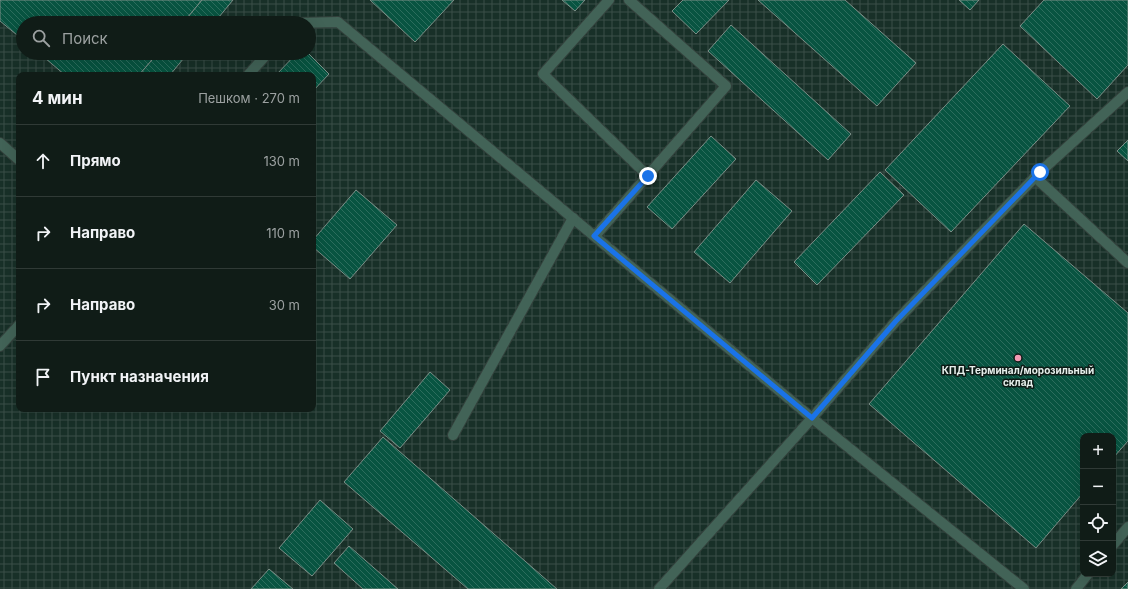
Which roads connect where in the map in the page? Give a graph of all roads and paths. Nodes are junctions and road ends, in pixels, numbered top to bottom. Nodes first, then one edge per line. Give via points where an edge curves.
1 (608, 0) edge
2 (629, 0) edge
3 (316, 23) edge
4 (262, 60) edge
5 (251, 72) edge
6 (1128, 92) edge
7 (0, 143) edge
8 (16, 157) edge
9 (648, 176) junction
10 (1035, 177) junction
11 (573, 218) junction
12 (594, 236) junction
13 (1128, 263) edge
14 (16, 329) edge
15 (0, 346) edge
16 (812, 418) junction
17 (453, 435) dead end
18 (1128, 527) edge
19 (1116, 541) edge
20 (1086, 577) edge
21 (659, 589) edge
22 (1024, 589) edge
23 (1076, 589) edge

1 - 9 lane via 542,74
2 - 9 lane via 726,86
3 - 11 lane via 338,22
4 - 5 lane
6 - 10 lane
7 - 8 lane
9 - 12 lane
10 - 13 lane
10 - 16 lane via 896,321
11 - 12 lane
11 - 17 lane
12 - 16 lane
14 - 15 lane
16 - 21 lane
16 - 22 lane
18 - 19 lane
20 - 23 lane

